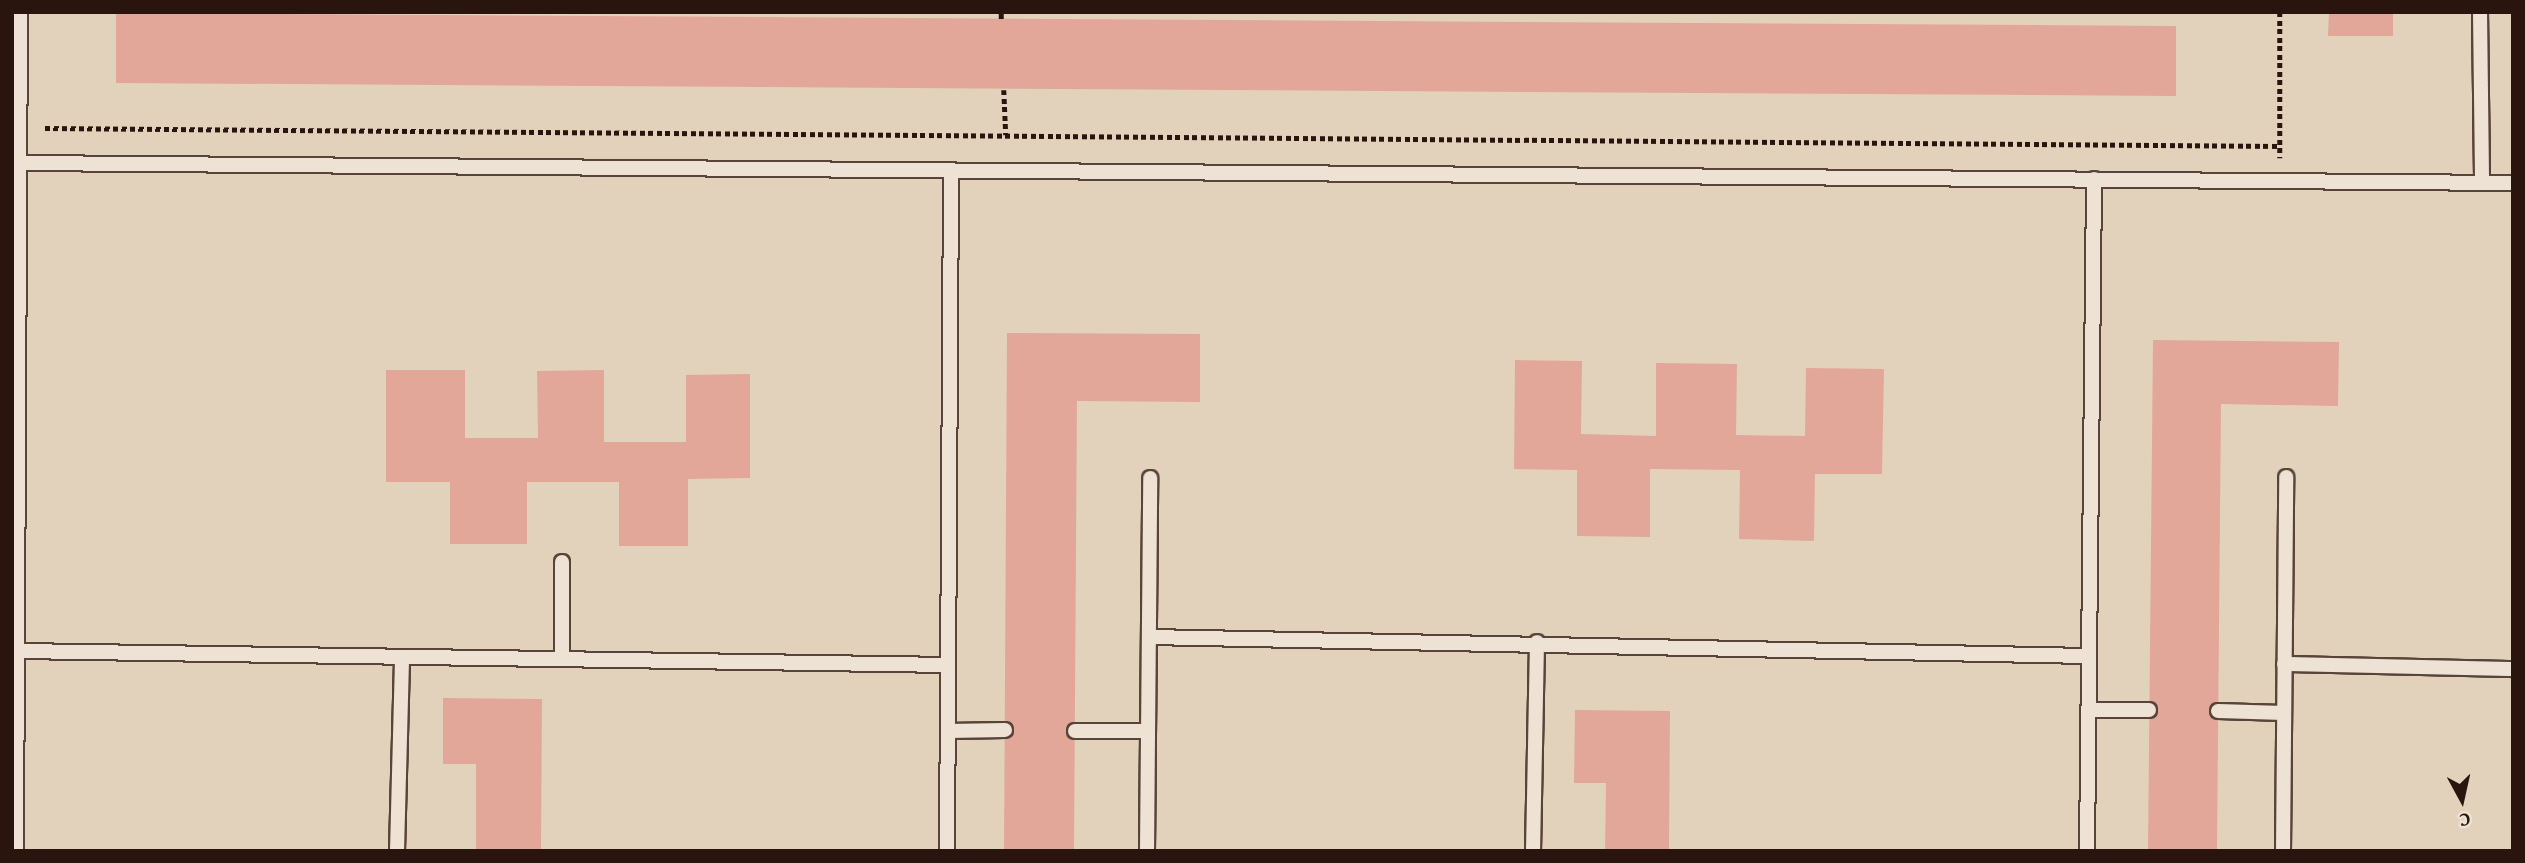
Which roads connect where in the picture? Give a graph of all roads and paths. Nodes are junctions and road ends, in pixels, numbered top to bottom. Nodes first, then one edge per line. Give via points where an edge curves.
1 (20, 12) edge
2 (1001, 12) edge
3 (2280, 12) edge
4 (2480, 12) edge
5 (1001, 19) dead end
6 (1004, 90) dead end
7 (20, 127) junction
8 (1006, 135) junction
9 (2280, 146) junction
10 (20, 163) junction
11 (951, 170) junction
12 (2094, 179) junction
13 (2280, 181) junction
14 (2482, 182) junction
15 (2513, 183) edge
16 (2286, 477) dead end
17 (1150, 478) dead end
18 (562, 562) dead end
19 (1149, 637) junction
20 (1536, 642) junction
21 (18, 651) junction
22 (2089, 656) junction
23 (402, 657) junction
24 (562, 659) junction
25 (2284, 664) junction
26 (948, 665) junction
27 (2513, 669) edge
28 (2089, 710) junction
29 (2149, 710) dead end
30 (2218, 711) dead end
31 (2284, 713) junction
32 (1005, 730) dead end
33 (948, 731) junction
34 (1075, 731) dead end
35 (1148, 731) junction
36 (16, 851) edge
37 (397, 851) edge
38 (947, 851) edge
39 (1147, 851) edge
40 (1533, 851) edge
41 (2087, 851) edge
42 (2283, 851) edge

1 - 7 lane
2 - 5 path
3 - 9 path
4 - 14 lane
6 - 8 path
7 - 8 path
7 - 10 lane
8 - 9 path
9 - 13 path
10 - 11 lane
10 - 21 lane
11 - 12 lane
11 - 26 lane
12 - 13 lane
12 - 22 lane
13 - 14 lane
14 - 15 lane
16 - 25 lane
17 - 19 lane
18 - 24 lane
19 - 20 lane
19 - 35 lane
20 - 22 lane
20 - 40 lane
21 - 23 lane
21 - 36 lane
22 - 28 lane
23 - 24 lane
23 - 37 lane
24 - 26 lane
25 - 27 lane
25 - 31 lane
26 - 33 lane
28 - 29 lane
28 - 41 lane
30 - 31 lane
31 - 42 lane
32 - 33 lane
33 - 38 lane
34 - 35 lane
35 - 39 lane

